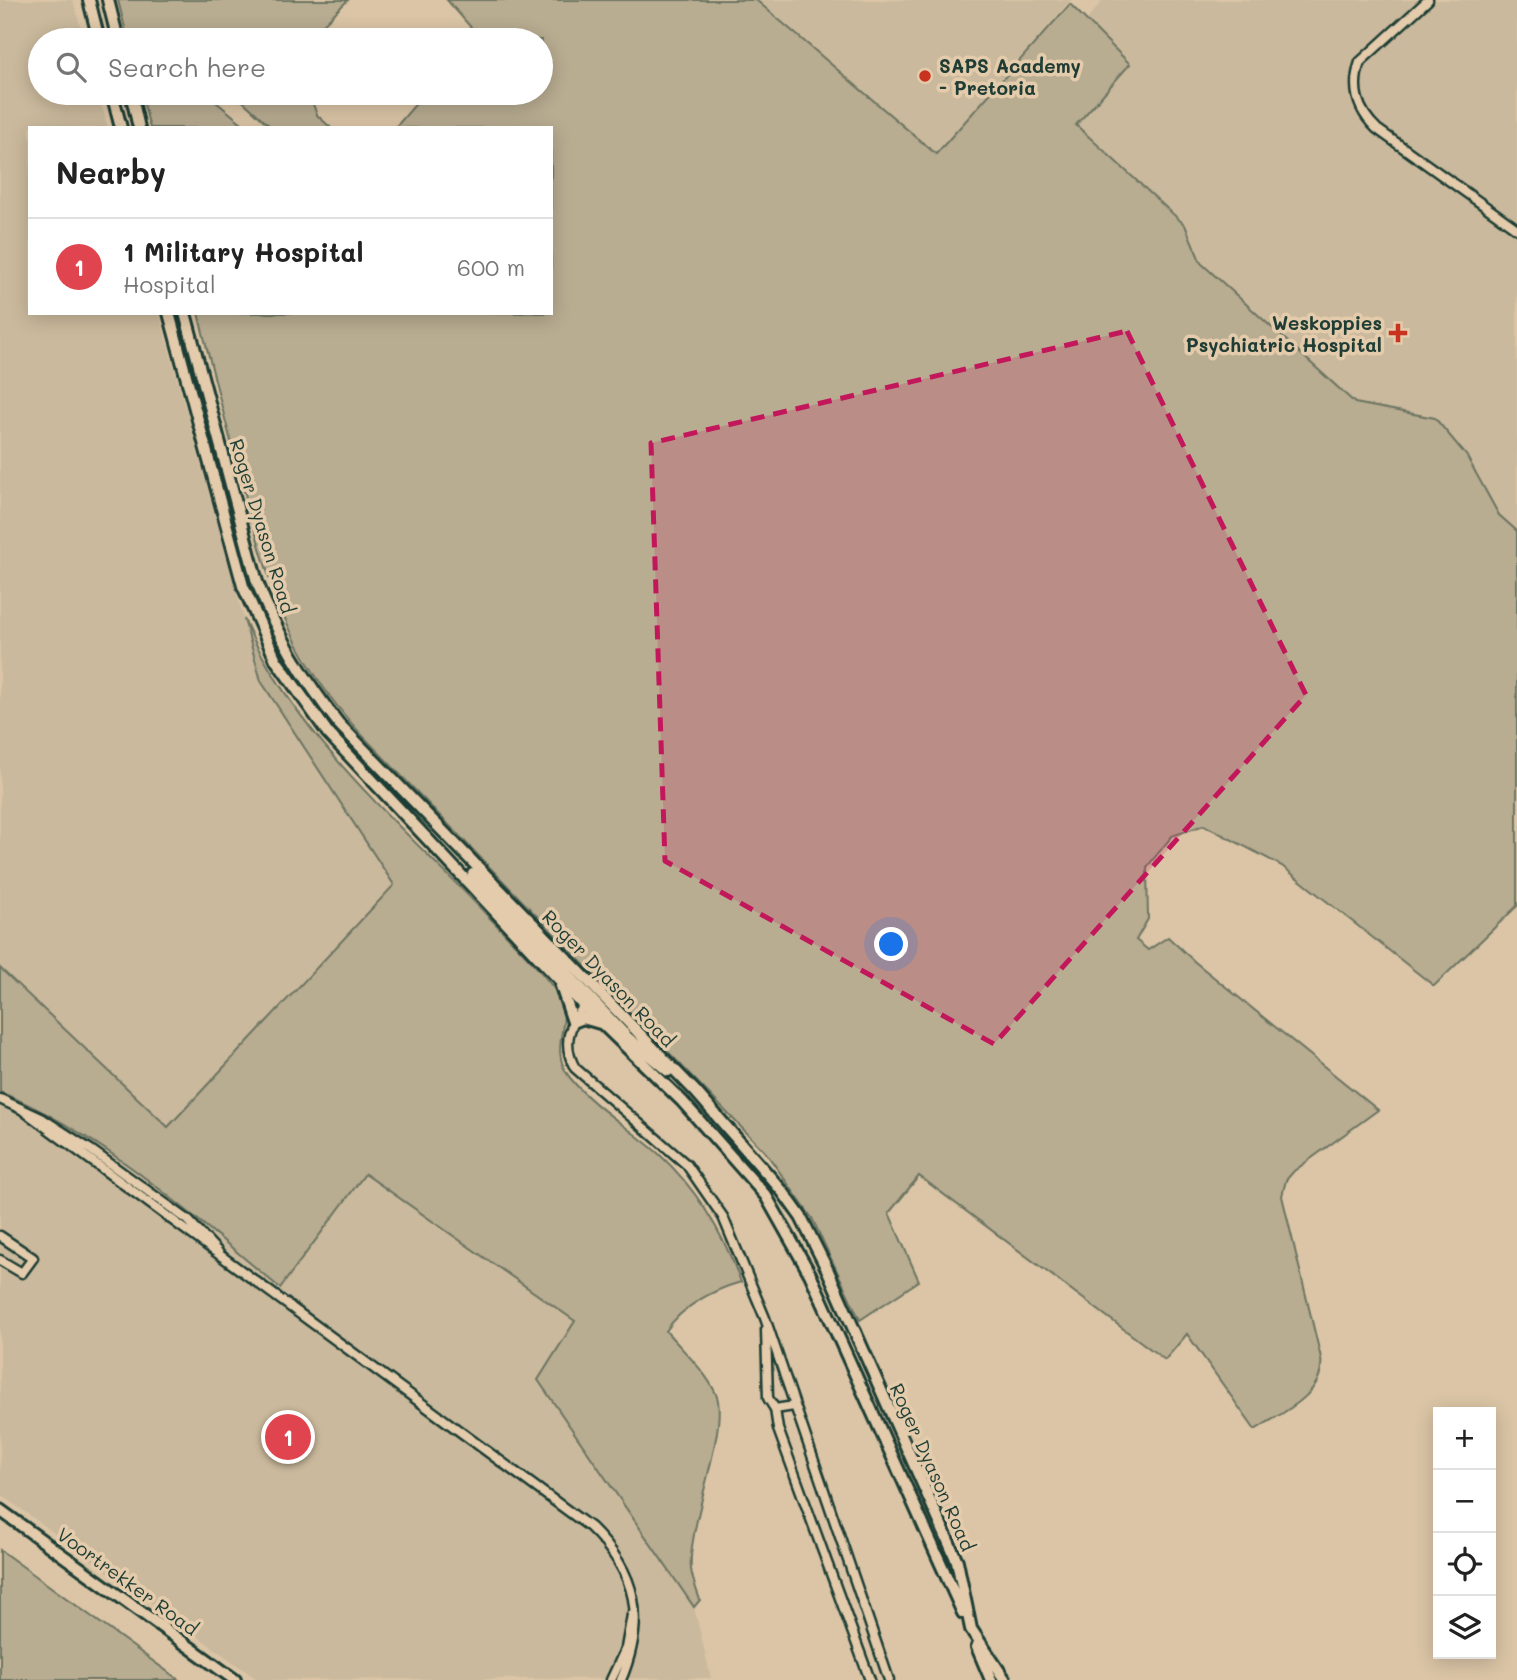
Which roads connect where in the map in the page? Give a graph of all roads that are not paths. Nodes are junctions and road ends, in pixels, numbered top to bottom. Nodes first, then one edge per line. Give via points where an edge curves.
1 (89, 0) edge
2 (108, 0) edge
3 (1428, 0) edge
4 (96, 28) edge
5 (115, 28) edge
6 (115, 105) edge
7 (134, 105) edge
8 (120, 126) edge
9 (139, 126) edge
10 (1517, 229) edge
11 (170, 315) edge
12 (186, 315) edge
13 (214, 423) junction
14 (199, 428) junction
15 (442, 833) junction
16 (559, 979) junction
17 (587, 1002) junction
18 (573, 1023) junction
19 (608, 1029) junction
20 (696, 1092) junction
21 (0, 1098) edge
22 (0, 1236) edge
23 (0, 1260) edge
24 (765, 1318) junction
25 (794, 1406) junction
26 (775, 1409) junction
27 (0, 1510) edge
28 (634, 1602) junction
29 (235, 1680) edge
30 (611, 1680) edge
31 (621, 1680) edge
32 (870, 1680) edge
33 (889, 1680) edge
34 (990, 1680) edge
35 (1005, 1680) edge

1 - 4 main road
2 - 5 main road
3 - 10 street via 1360,62 1356,101 1377,130
6 - 8 main road
7 - 9 main road
11 - 14 main road, Roger Dyason Road
12 - 13 main road, Roger Dyason Road
13 - 14 main road
13 - 15 main road, Roger Dyason Road via 257,582 283,643 339,724
14 - 16 main road, Roger Dyason Road via 252,611 301,699
15 - 17 main road
15 - 20 main road, Roger Dyason Road
16 - 17 main road, Roger Dyason Road
16 - 18 main road
17 - 18 street
17 - 19 main road, Roger Dyason Road
17 - 20 main road
18 - 19 main road via 588,1019
18 - 24 street via 567,1046 575,1068 700,1180 733,1236
19 - 34 main road, Roger Dyason Road via 743,1167 782,1221 810,1274
20 - 35 main road, Roger Dyason Road via 765,1167 806,1226 957,1561 971,1629
21 - 28 street via 60,1129 188,1220 222,1257 590,1527 620,1565
22 - 23 street via 33,1258 22,1273
24 - 25 street
24 - 26 street via 768,1398
25 - 26 street
25 - 33 street
26 - 32 street via 778,1429
27 - 29 main road, Voortrekker Road
28 - 30 street via 626,1648
28 - 31 street via 635,1639

